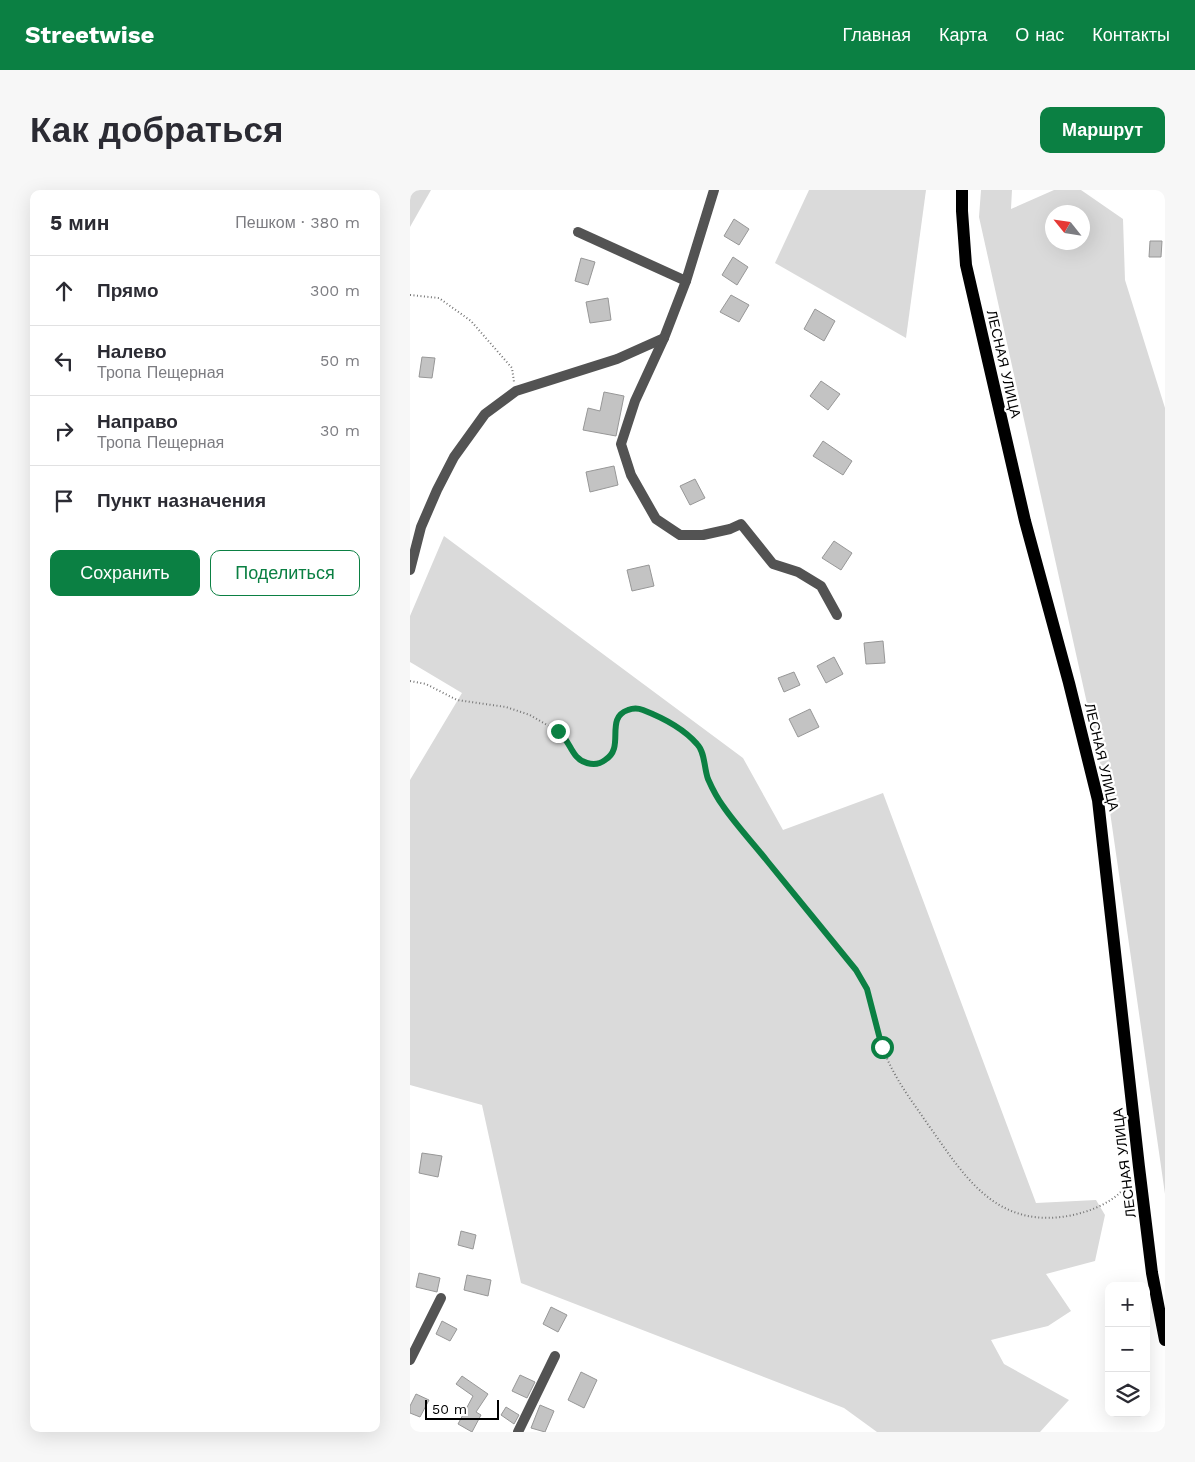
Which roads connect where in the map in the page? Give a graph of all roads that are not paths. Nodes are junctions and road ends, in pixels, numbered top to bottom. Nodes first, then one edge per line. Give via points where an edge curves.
1 (714, 190) edge
2 (962, 190) edge
3 (578, 232) dead end
4 (686, 281) junction
5 (664, 338) junction
6 (410, 570) edge
7 (837, 615) dead end
8 (441, 1298) dead end
9 (1165, 1340) edge
10 (555, 1356) dead end
11 (410, 1360) edge
12 (518, 1432) edge

1 - 4 street
2 - 9 main road, ЛЕСНАЯ УЛИЦА via 966,265 1024,521 1098,800 1152,1273
3 - 4 street
4 - 5 street
5 - 6 street via 617,359 516,391 485,414 454,457 421,527
5 - 7 street via 635,401 621,444 631,475 656,519 680,535 703,535 741,524 773,564 798,572 821,586
8 - 11 street
10 - 12 street

